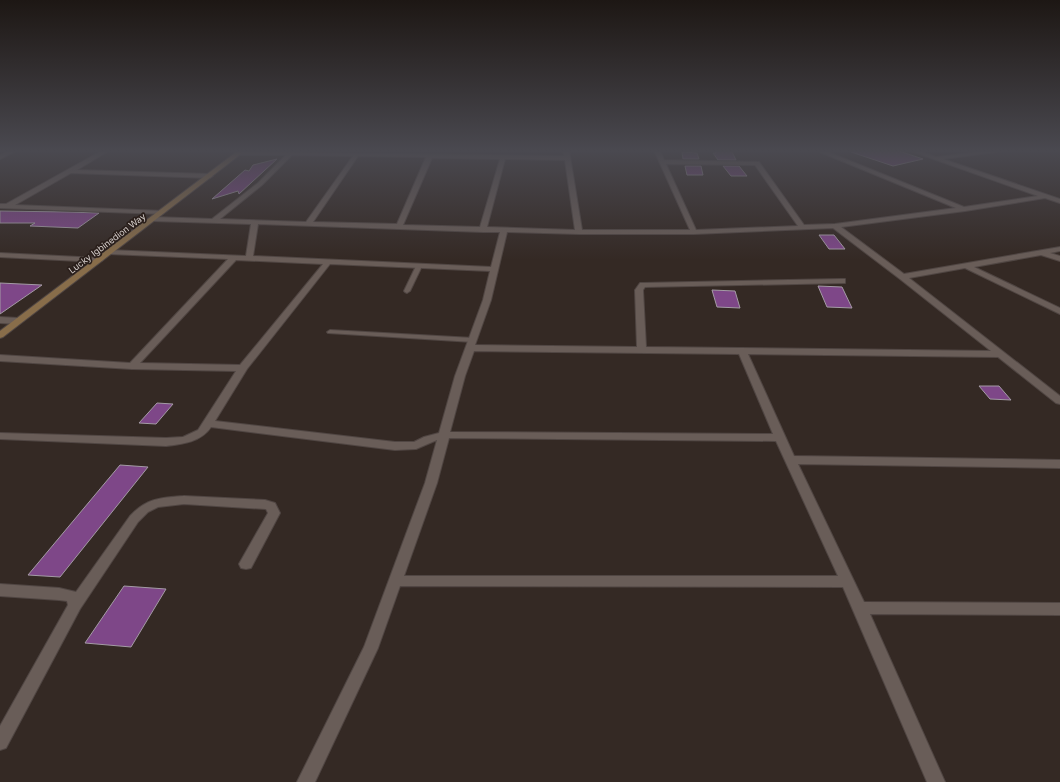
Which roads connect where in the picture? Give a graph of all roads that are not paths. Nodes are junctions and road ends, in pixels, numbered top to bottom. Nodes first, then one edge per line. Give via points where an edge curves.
1 (43, 186) edge
2 (196, 186) edge
3 (257, 186) edge
4 (334, 186) edge
5 (416, 186) edge
6 (495, 186) edge
7 (571, 186) edge
8 (673, 186) edge
9 (774, 186) edge
10 (909, 186) edge
11 (1018, 186) edge
12 (1046, 196) junction
13 (1060, 201) edge
14 (0, 206) edge
15 (8, 206) junction
16 (965, 209) junction
17 (162, 212) junction
18 (153, 219) junction
19 (213, 221) junction
20 (255, 222) junction
21 (308, 224) junction
22 (835, 226) junction
23 (399, 227) junction
24 (802, 227) junction
25 (483, 230) junction
26 (504, 231) junction
27 (578, 232) junction
28 (694, 232) junction
29 (1060, 250) edge
30 (109, 252) junction
31 (1044, 253) junction
32 (0, 255) edge
33 (234, 258) junction
34 (249, 258) junction
35 (1060, 259) edge
36 (99, 260) junction
37 (328, 262) junction
38 (419, 266) junction
39 (966, 266) junction
40 (495, 269) junction
41 (903, 276) junction
42 (842, 281) dead end
43 (407, 291) dead end
44 (1060, 311) edge
45 (0, 320) edge
46 (18, 321) junction
47 (330, 332) dead end
48 (0, 335) edge
49 (471, 344) junction
50 (642, 349) junction
51 (742, 351) junction
52 (1000, 354) junction
53 (0, 358) edge
54 (132, 366) junction
55 (243, 368) junction
56 (1060, 401) edge
57 (207, 423) junction
58 (445, 435) junction
59 (0, 436) edge
60 (780, 438) junction
61 (790, 460) junction
62 (1060, 464) edge
63 (246, 564) dead end
64 (395, 581) junction
65 (847, 582) junction
66 (0, 590) edge
67 (75, 605) junction
68 (860, 608) junction
69 (1060, 609) edge
70 (0, 742) edge
71 (306, 782) edge
72 (936, 782) edge

1 - 15 street
2 - 17 street, Lucky Igbinedion Way
3 - 19 street
4 - 21 street
5 - 23 street
6 - 25 street
7 - 27 street
8 - 28 street
9 - 24 street
10 - 16 street
11 - 12 street
12 - 13 street
12 - 16 street
14 - 15 street
15 - 17 street
16 - 22 street
17 - 18 street, Lucky Igbinedion Way
18 - 19 street
18 - 30 street, Lucky Igbinedion Way
19 - 20 street
20 - 21 street
20 - 34 street
21 - 23 street
22 - 24 street
22 - 41 street
23 - 25 street
24 - 28 street
25 - 26 street
26 - 27 street
26 - 40 street
27 - 28 street
29 - 31 street
30 - 33 street
30 - 36 street, Lucky Igbinedion Way
31 - 35 street
31 - 39 street
32 - 36 street
33 - 34 street
33 - 54 street
34 - 37 street
36 - 46 street, Lucky Igbinedion Way
37 - 38 street
37 - 55 street
38 - 40 street
38 - 43 lane
39 - 41 street
39 - 44 street
40 - 49 street
41 - 52 street
42 - 50 street via 643,285 639,290
45 - 46 street
46 - 48 street, Lucky Igbinedion Way
47 - 49 lane
49 - 50 street
49 - 58 street
50 - 51 street
51 - 52 street
51 - 60 street
52 - 56 street
53 - 54 street
54 - 55 street
55 - 57 street
57 - 58 street via 395,446 416,445
57 - 59 street via 202,432 185,440 166,442
58 - 60 street
58 - 64 street via 431,483
60 - 61 street
61 - 62 street
61 - 65 street
63 - 67 street via 274,513 271,506 184,500 156,503 144,509 134,519
64 - 65 street
64 - 71 street via 371,648
65 - 68 street
66 - 67 street via 72,596
67 - 70 street
68 - 69 street
68 - 72 street

